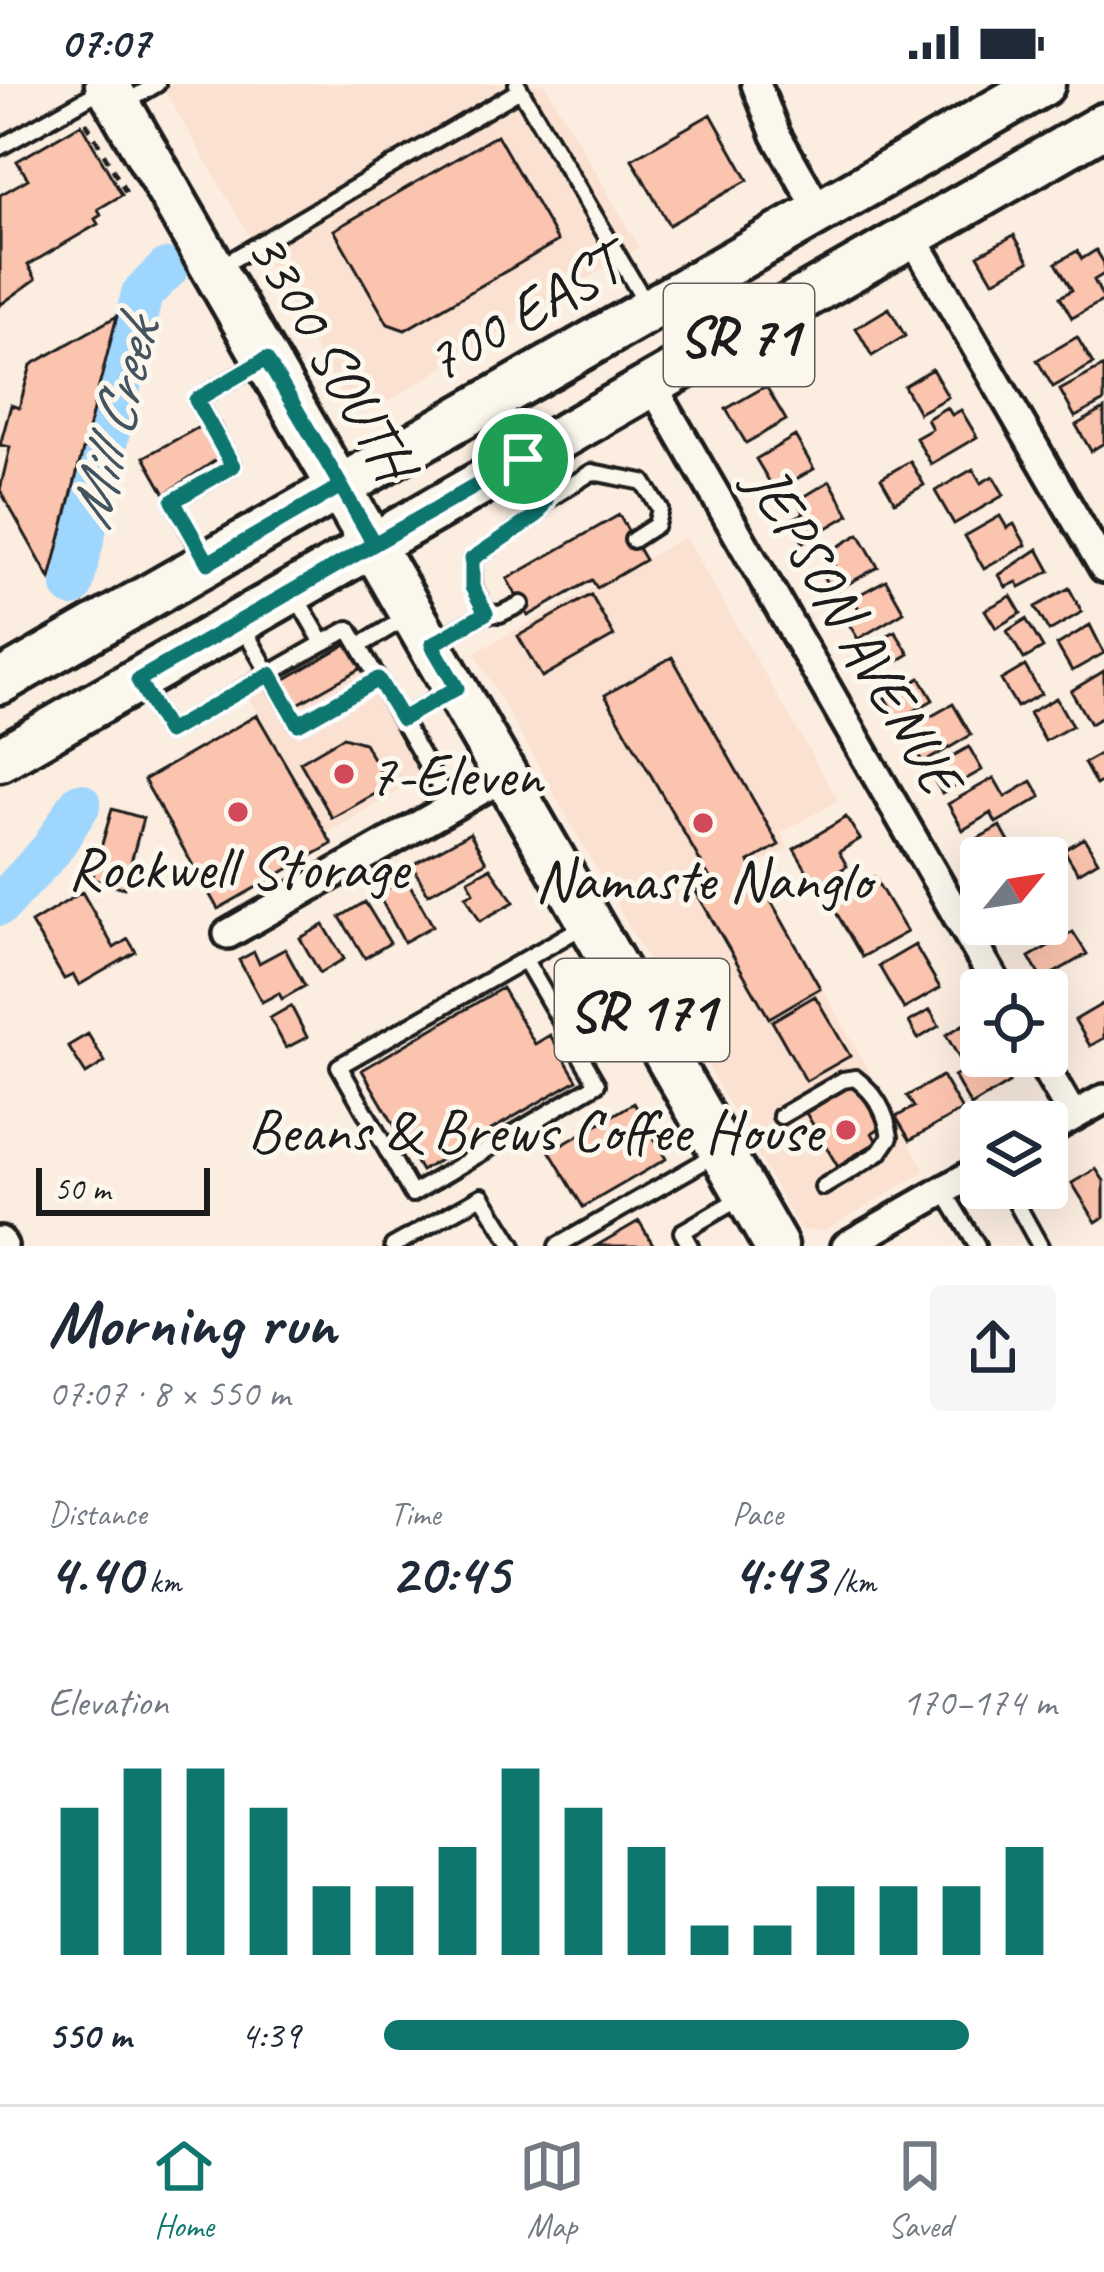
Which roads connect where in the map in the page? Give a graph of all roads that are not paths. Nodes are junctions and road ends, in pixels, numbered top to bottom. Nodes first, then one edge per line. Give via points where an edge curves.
1 (157, 84) edge
2 (755, 84) edge
3 (1043, 84) edge
4 (519, 87) edge
5 (105, 100) edge
6 (1104, 125) edge
7 (0, 147) edge
8 (820, 212) junction
9 (912, 236) junction
10 (214, 270) junction
11 (649, 308) junction
12 (266, 359) junction
13 (652, 385) junction
14 (523, 459) junction
15 (341, 486) junction
16 (546, 500) junction
17 (633, 540) dead end
18 (374, 544) junction
19 (208, 563) junction
20 (1104, 568) edge
21 (292, 591) junction
22 (521, 604) dead end
23 (486, 613) junction
24 (239, 622) junction
25 (423, 629) junction
26 (322, 643) junction
27 (359, 646) junction
28 (270, 674) junction
29 (378, 679) junction
30 (138, 680) junction
31 (0, 682) edge
32 (457, 688) junction
33 (402, 719) junction
34 (0, 759) edge
35 (507, 775) junction
36 (451, 807) junction
37 (592, 921) junction
38 (228, 934) dead end
39 (525, 960) junction
40 (988, 969) edge
41 (1050, 1077) edge
42 (1102, 1104) edge
43 (781, 1116) dead end
44 (1073, 1116) junction
45 (1068, 1119) edge
46 (722, 1152) junction
47 (960, 1181) edge
48 (823, 1187) dead end
49 (944, 1191) junction
50 (747, 1195) junction
51 (1020, 1209) edge
52 (393, 1246) edge
53 (513, 1246) edge
54 (556, 1246) edge
55 (690, 1246) edge
56 (776, 1246) edge
57 (846, 1246) edge
58 (976, 1246) edge
59 (1040, 1246) edge

1 - 5 lane
2 - 8 street
3 - 8 main road, 700 EAST / SR 71
4 - 10 lane
4 - 11 lane
5 - 7 lane
5 - 10 main road, 3300 SOUTH / SR 171
6 - 9 main road, SR 71
8 - 11 main road, 700 EAST / SR 71
9 - 13 main road, SR 71
9 - 20 street
10 - 12 main road, 3300 SOUTH / SR 171
11 - 15 main road, 700 EAST / SR 71
12 - 15 main road, 3300 SOUTH / SR 171
12 - 19 lane via 196,400 233,466 173,501
13 - 14 main road, SR 71
13 - 40 street, JEPSON AVENUE
14 - 16 lane
14 - 18 main road, SR 71
15 - 18 main road, 3300 SOUTH / SR 171
15 - 19 main road, 700 EAST / SR 71
16 - 17 lane via 598,471 643,482 659,508 656,525
16 - 23 lane via 537,515 472,559 472,587
18 - 21 main road, SR 71
18 - 25 main road, 3300 SOUTH / SR 171
19 - 31 main road, 700 EAST / SR 71
21 - 24 main road, SR 71
21 - 26 lane
22 - 23 lane
23 - 25 lane
24 - 28 lane
24 - 30 main road, SR 71
25 - 27 lane
25 - 32 main road, 3300 SOUTH / SR 171
26 - 27 lane via 349,628
26 - 28 lane
27 - 29 lane
28 - 29 lane via 298,724
28 - 30 lane via 168,732
29 - 33 lane
30 - 34 main road, SR 71
32 - 33 lane
32 - 35 main road, 3300 SOUTH / SR 171
33 - 36 lane
35 - 36 street
35 - 37 main road, 3300 SOUTH / SR 171
36 - 38 street
37 - 39 lane
37 - 46 main road, 3300 SOUTH / SR 171
39 - 39 lane via 339,1066 412,1194 597,1084
41 - 44 street
42 - 44 street
43 - 48 lane via 843,1080 856,1078 872,1091 890,1137 879,1153
44 - 45 street
46 - 50 main road, 3300 SOUTH / SR 171
46 - 54 lane
47 - 49 street
49 - 57 street
49 - 58 lane
50 - 55 lane via 682,1232
50 - 56 main road, 3300 SOUTH / SR 171
51 - 59 lane
52 - 53 lane via 482,1196

